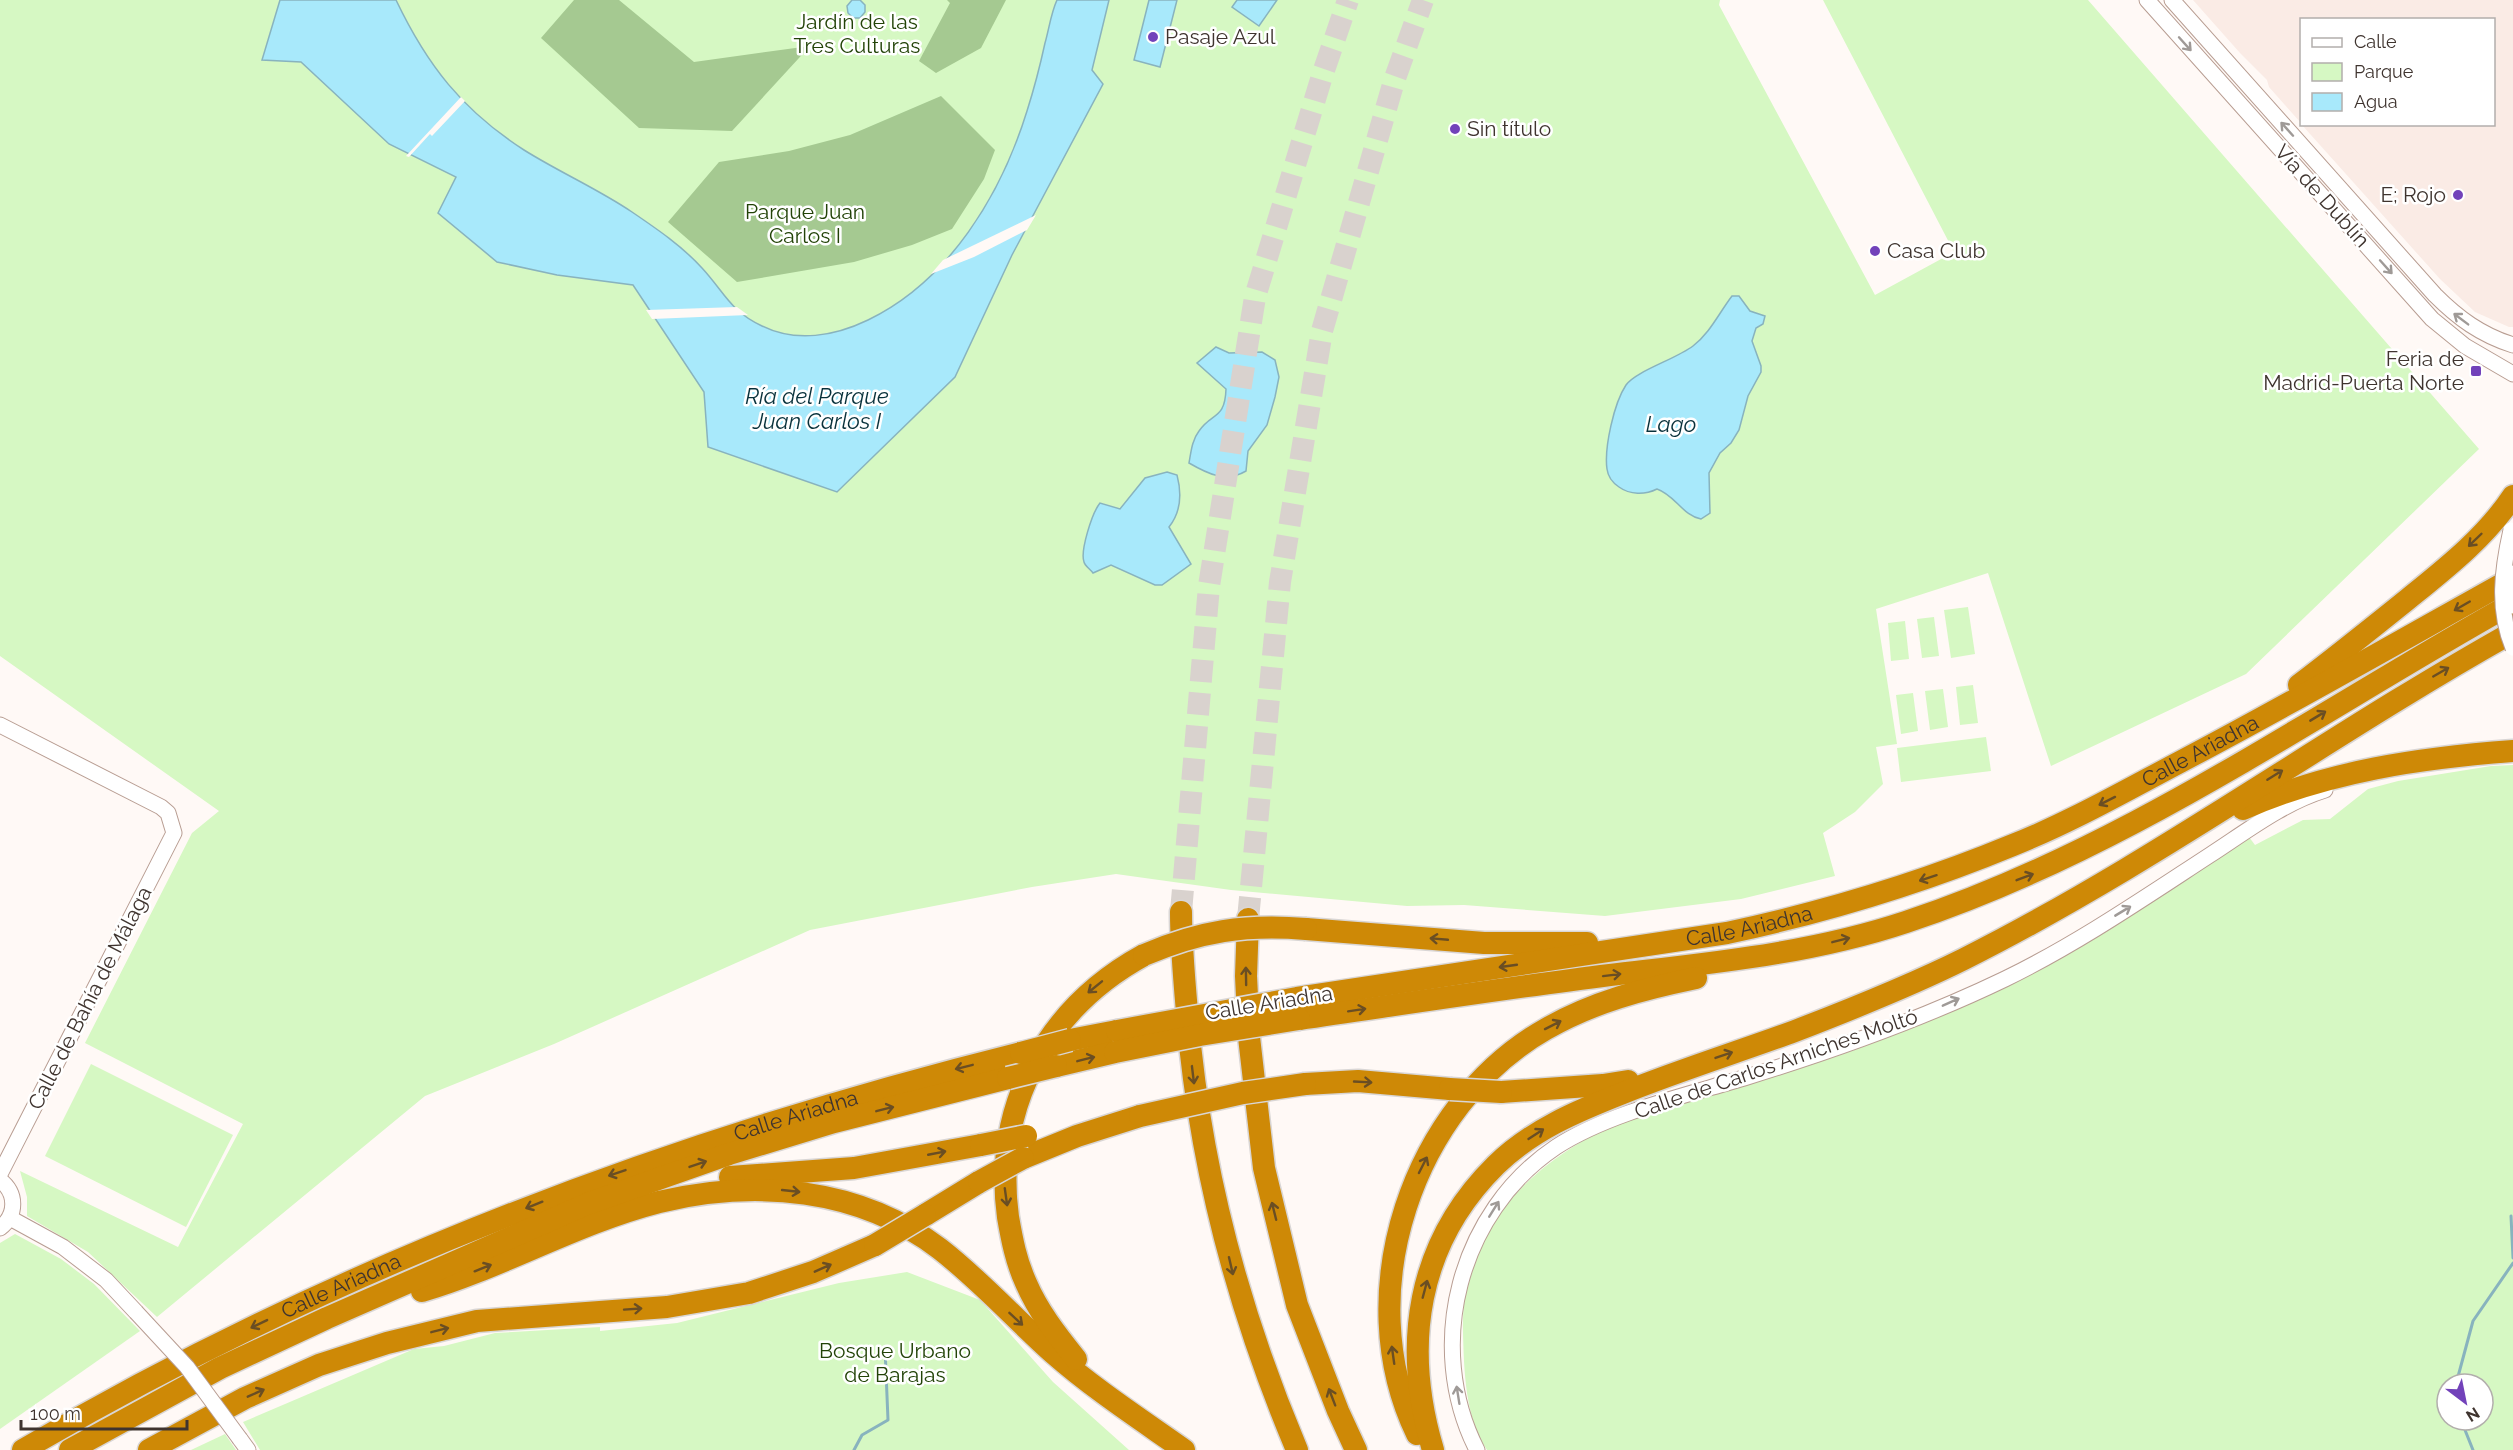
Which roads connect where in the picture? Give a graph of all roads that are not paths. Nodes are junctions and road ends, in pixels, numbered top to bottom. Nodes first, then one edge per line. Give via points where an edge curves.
1 (2146, 0) edge
2 (2172, 0) edge
3 (2513, 345) edge
4 (2513, 374) edge
5 (2513, 496) edge
6 (2512, 527) edge
7 (2513, 575) edge
8 (2513, 604) edge
9 (2513, 632) edge
10 (2513, 648) edge
11 (0, 724) edge
12 (2233, 734) junction
13 (2505, 752) edge
14 (2173, 840) junction
15 (1181, 912) tunnel mouth
16 (1248, 919) tunnel mouth
17 (1669, 942) junction
18 (1784, 953) junction
19 (1298, 1008) junction
20 (1116, 1042) junction
21 (1668, 1074) junction
22 (1024, 1147) junction
23 (0, 1174) edge
24 (0, 1180) edge
25 (5, 1223) edge
26 (487, 1248) junction
27 (327, 1318) junction
28 (244, 1445) edge
29 (23, 1450) edge
30 (70, 1450) edge
31 (149, 1450) edge
32 (1186, 1450) edge
33 (1297, 1450) edge
34 (1356, 1450) edge
35 (1424, 1450) edge
36 (1432, 1450) edge
37 (1477, 1450) edge

1 -> 4 street, Vía de Dublín via 2432,319 2465,346
3 -> 2 street, Vía de Dublín via 2474,328 2435,295
5 -> 12 highway via 2492,524 2421,588
6 - 10 street, bridge via 2503,567 2502,596
7 - 8 street, bridge
7 -> 12 highway, Calle Ariadna
18 -> 8 highway, Calle Ariadna via 1905,923 2039,871 2195,789
14 -> 9 highway via 2434,676
11 - 23 street, Calle de Bahía de Málaga via 161,807 168,813 174,833
12 -> 17 highway, Calle Ariadna via 2060,825 1936,875 1780,921
13 - 14 highway via 2424,759 2308,783
37 -> 13 street, Calle de Carlos Arniches Moltó via 1461,1413 1455,1376 1452,1327 1465,1265 1500,1199 1556,1147 1587,1130 1654,1105 1870,1037 2005,979 2128,908 2275,814 2321,791 2428,763
21 -> 14 highway via 1795,1031 1902,988 2040,918
15 -> 33 highway via 1190,1044 1204,1148 1234,1279
34 -> 16 highway via 1297,1305 1264,1168 1249,1037
17 -> 19 highway, Calle Ariadna
17 -> 32 highway, bridge via 1484,943 1305,929 1233,928 1186,939 1144,955 1089,992 1059,1024 1017,1101 1006,1151 1004,1187 1012,1246 1045,1321 1077,1360
19 -> 18 highway, Calle Ariadna via 1518,987
35 -> 18 highway via 1404,1404 1396,1373 1390,1323 1392,1263 1420,1168 1462,1102 1506,1058 1544,1030 1582,1010 1637,991 1746,968
19 - 20 highway, Calle Ariadna, bridge
26 -> 20 highway, Calle Ariadna, bridge via 619,1191 729,1154 834,1122 1056,1066
20 -> 29 highway, Calle Ariadna, bridge via 1070,1040 900,1083 589,1183 316,1296
22 -> 21 highway, bridge via 1077,1136 1140,1116 1305,1084 1358,1081 1501,1092 1603,1085
36 -> 21 highway via 1418,1382 1418,1321 1425,1288 1448,1229 1469,1196 1497,1164 1529,1138 1556,1121
26 -> 22 highway, bridge via 646,1195 702,1181 854,1168 981,1145
31 -> 22 highway, bridge via 298,1374 387,1343 477,1321 667,1307 749,1293 813,1272 875,1245 979,1182
24 - 25 street via 11,1192 13,1209
25 - 28 street, bridge via 63,1247 106,1280 187,1367
26 - 27 highway, Calle Ariadna
27 - 30 highway, Calle Ariadna via 220,1368
27 -> 32 highway via 442,1285 656,1203 724,1191 814,1194 895,1221 939,1249 1055,1355 1117,1404

